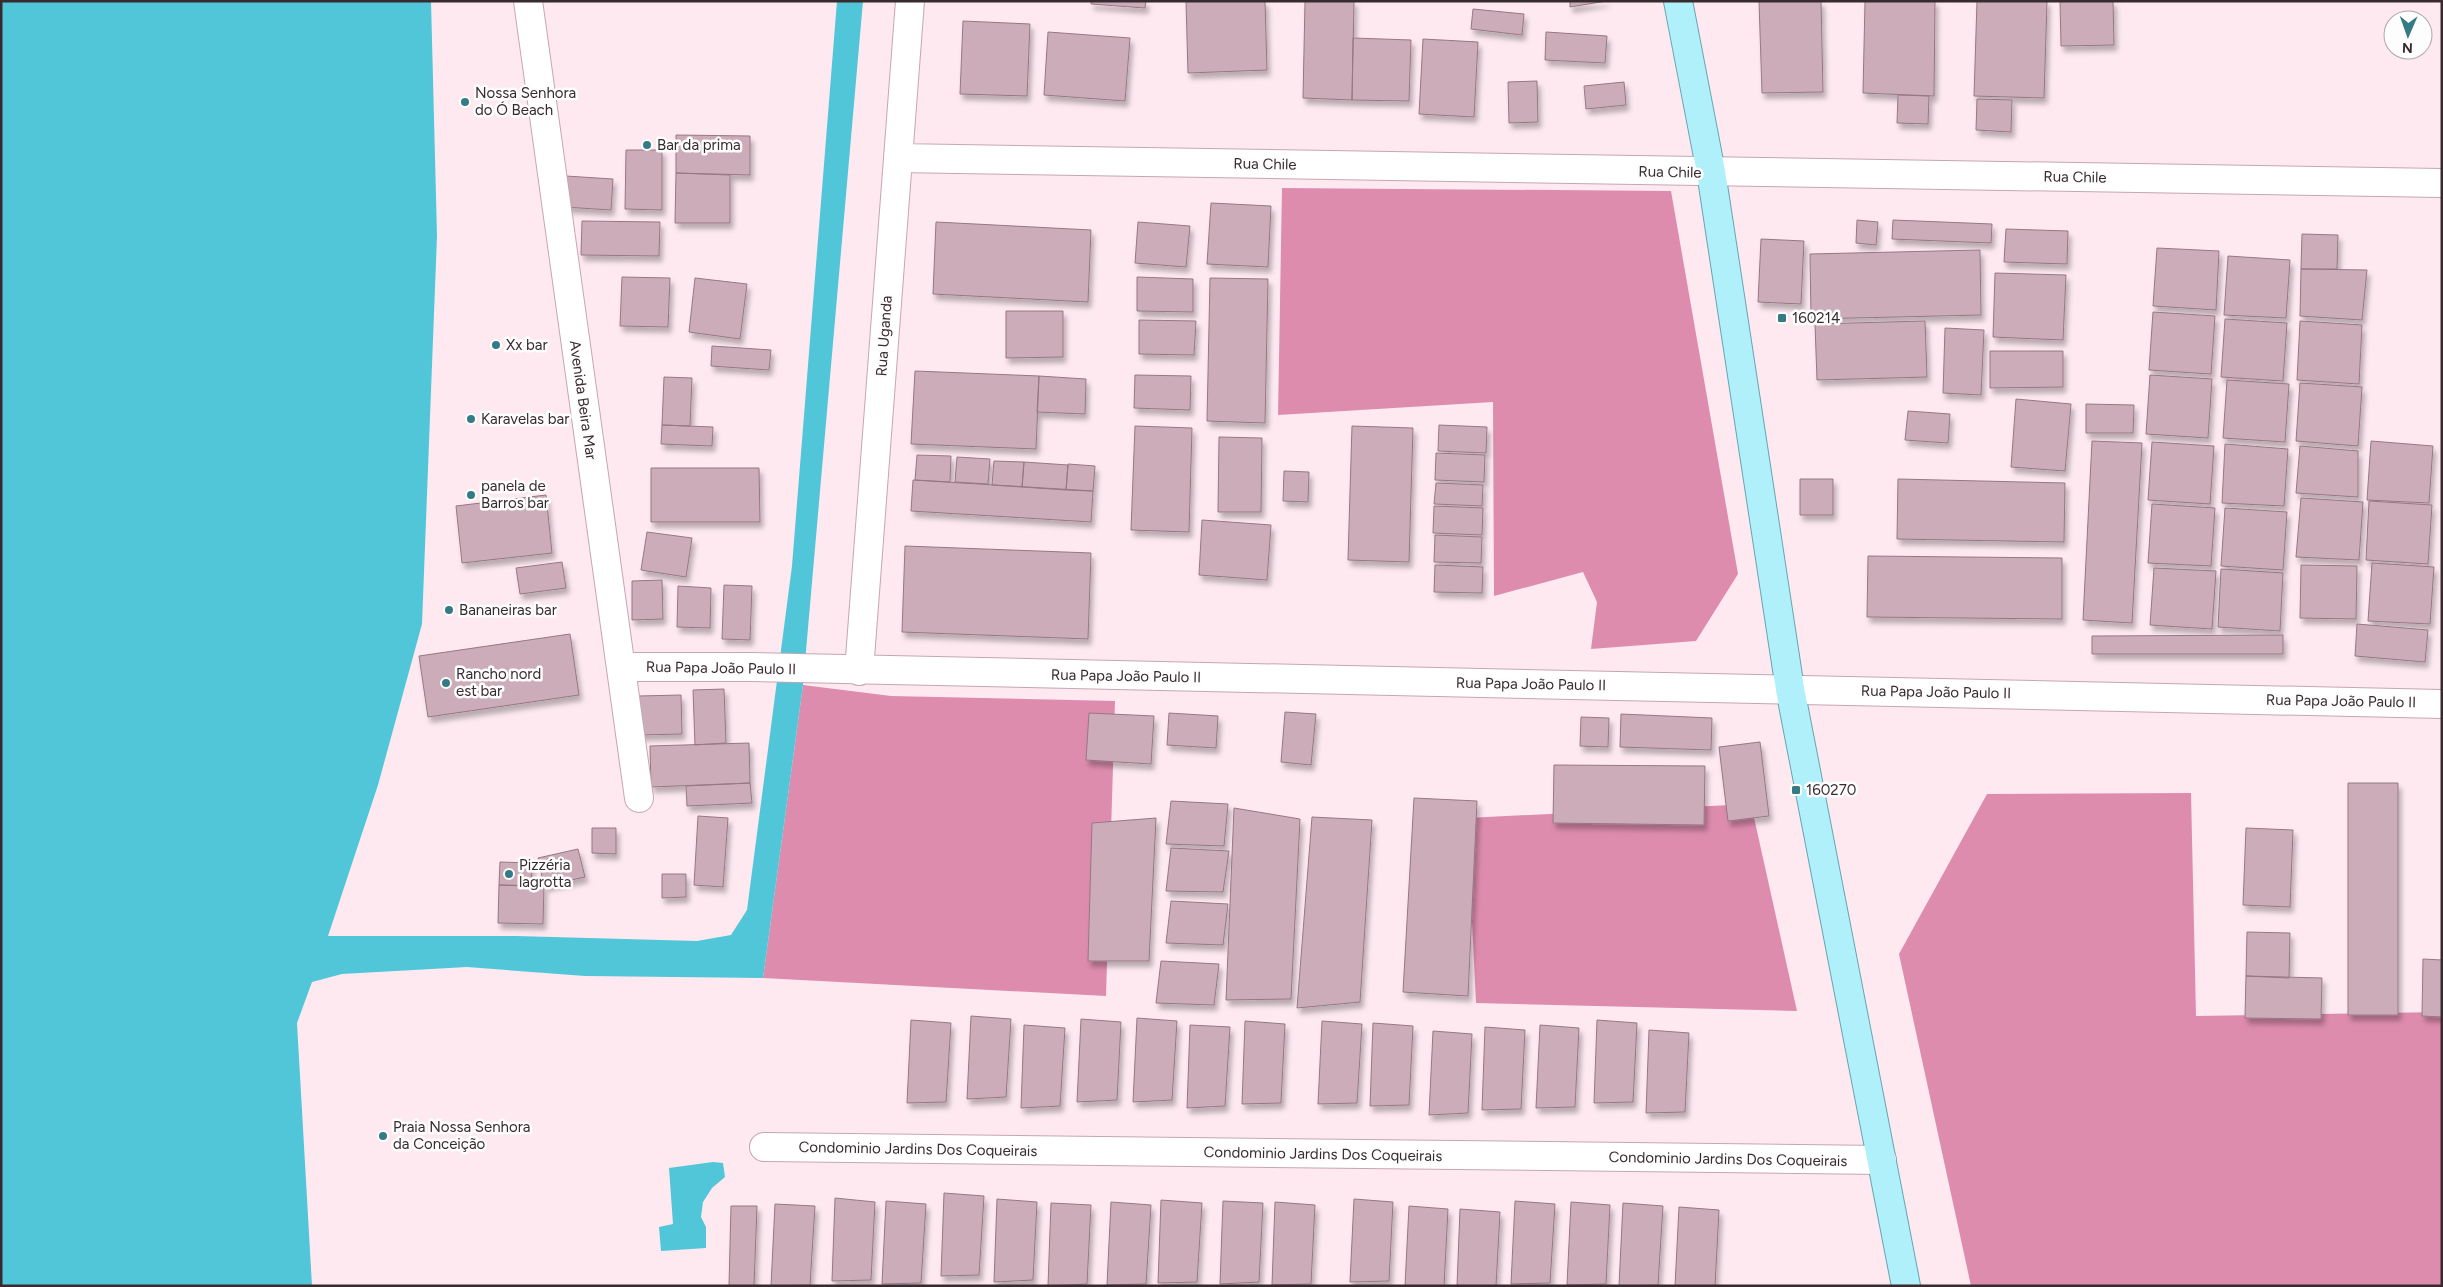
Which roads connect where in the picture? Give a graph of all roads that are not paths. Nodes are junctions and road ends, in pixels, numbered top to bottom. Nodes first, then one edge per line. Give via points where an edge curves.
1 (528, 1) edge
2 (910, 1) edge
3 (1678, 1) edge
4 (898, 158) junction
5 (1711, 172) junction
6 (2442, 183) edge
7 (620, 667) junction
8 (859, 671) junction
9 (1790, 689) junction
10 (2442, 704) edge
11 (638, 798) dead end
12 (764, 1147) dead end
13 (1882, 1160) junction
14 (1906, 1286) edge

1 - 7 street, Avenida Beira Mar
2 - 4 street, Rua Uganda
3 - 5 main road
4 - 5 street, Rua Chile
4 - 8 street, Rua Uganda
5 - 6 street, Rua Chile
5 - 9 main road
7 - 8 street, Rua Papa João Paulo II
7 - 11 street, Avenida Beira Mar
8 - 9 street, Rua Papa João Paulo II
9 - 10 street, Rua Papa João Paulo II
9 - 13 main road
12 - 13 street, Condominio Jardins Dos Coqueirais
13 - 14 main road

